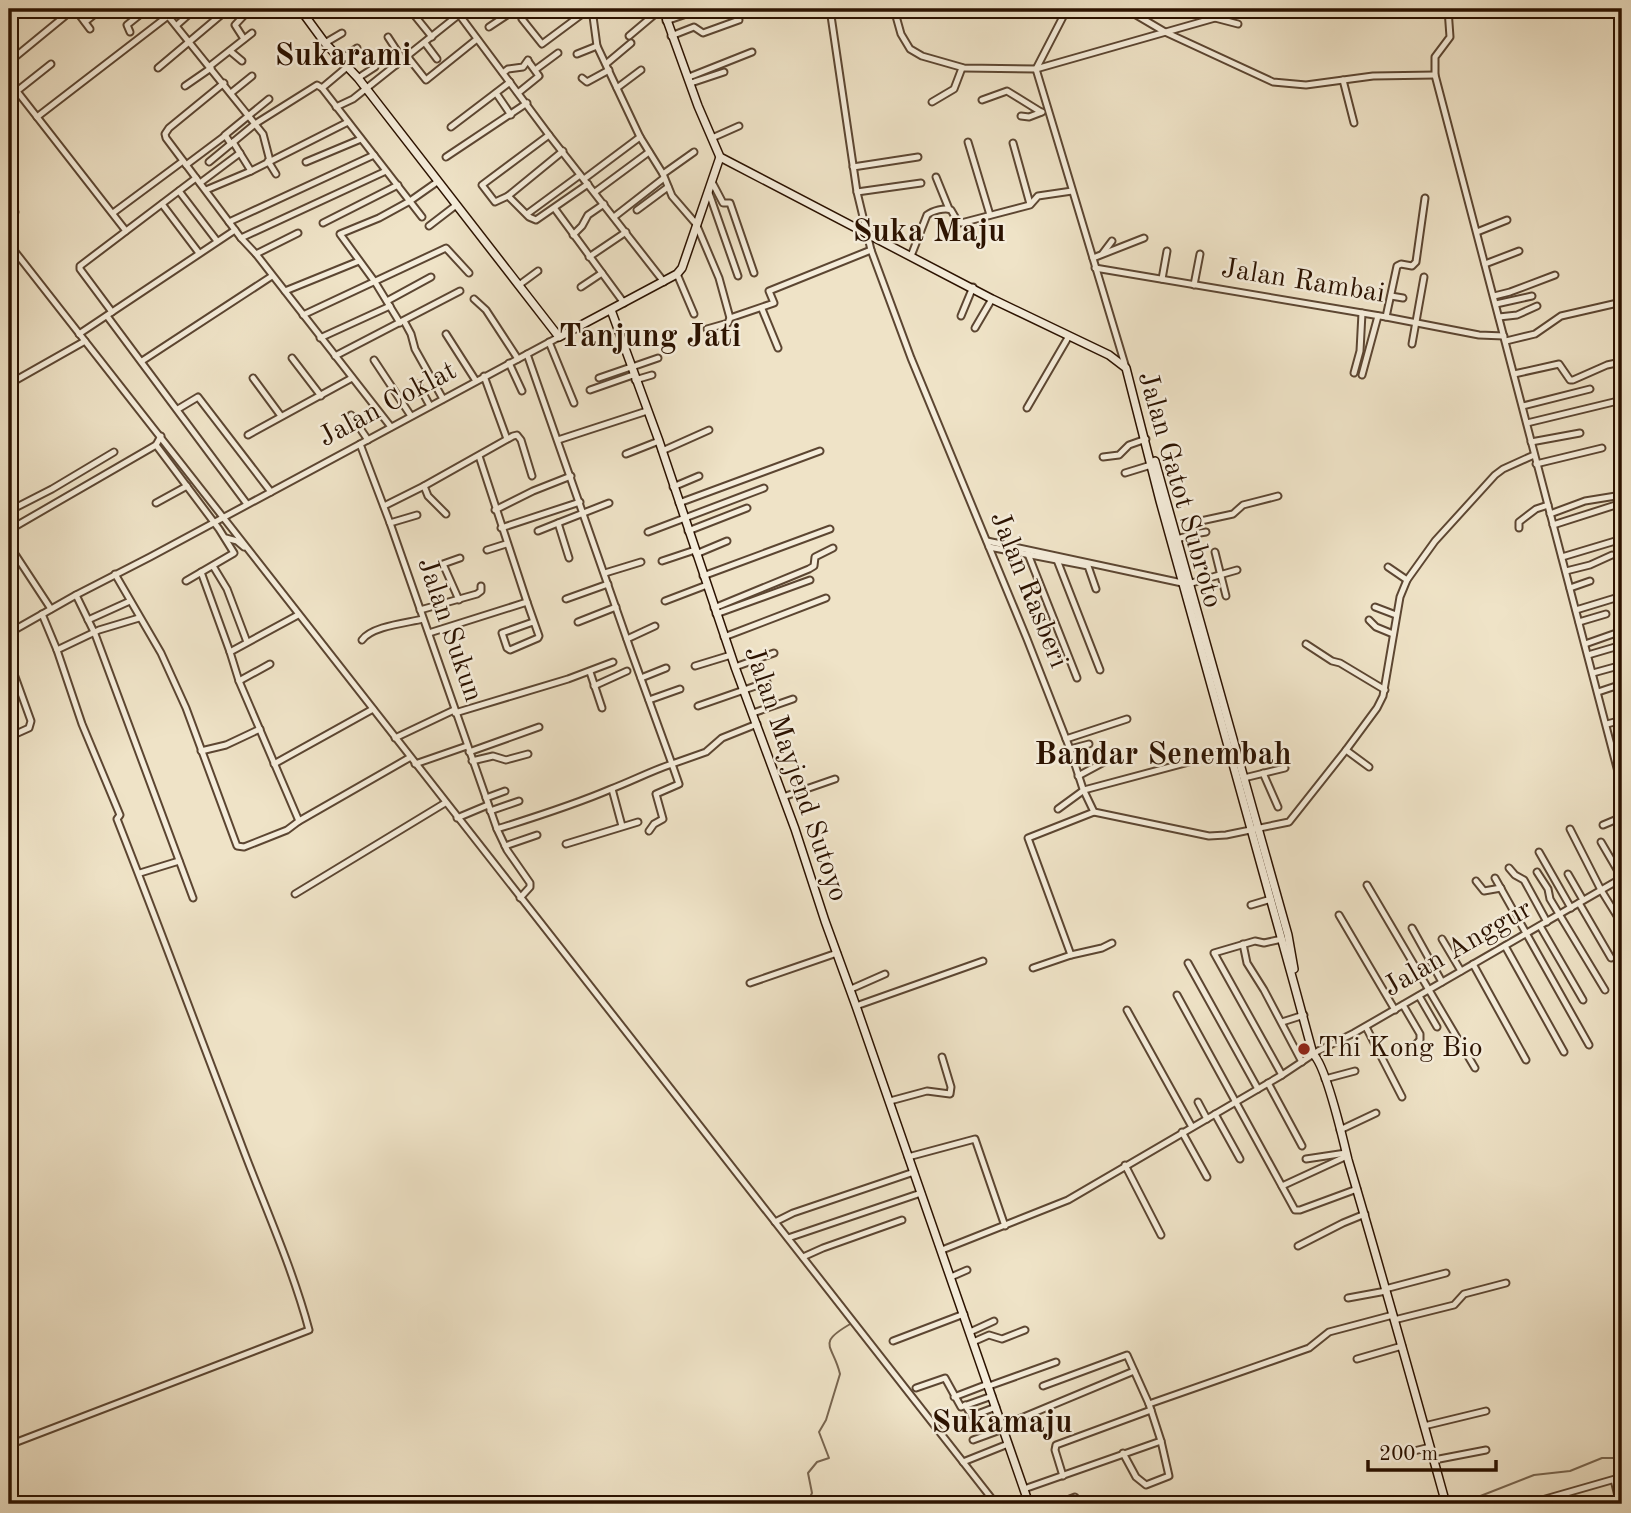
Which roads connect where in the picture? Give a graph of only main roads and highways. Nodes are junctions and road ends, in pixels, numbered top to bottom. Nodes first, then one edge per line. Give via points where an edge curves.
1 (300, 9) edge
2 (662, 9) edge
3 (720, 157) junction
4 (611, 310) junction
5 (1146, 441) junction
6 (1185, 584) junction
7 (1255, 828) junction
8 (1285, 938) junction
9 (1295, 984) junction
10 (1316, 1054) junction
11 (1029, 1504) edge
12 (1446, 1504) edge

1 - 4 main road, Jalan Coklat via 559,337
2 - 3 main road
3 - 4 main road, Jalan Coklat via 682,268
3 - 5 main road, Jalan Gatot Subroto via 1109,355 1126,368
4 - 11 main road, Jalan Mayjend Sutoyo
5 - 6 main road, Jalan Gatot Subroto
5 - 6 main road via 1177,539
6 - 7 main road, Jalan Gatot Subroto
6 - 7 main road
7 - 8 main road
7 - 8 main road, Jalan Gatot Subroto
8 - 9 main road, Jalan Gatot Subroto
9 - 10 main road
9 - 10 main road, Jalan Gatot Subroto
10 - 12 main road, Jalan Gatot Subroto

